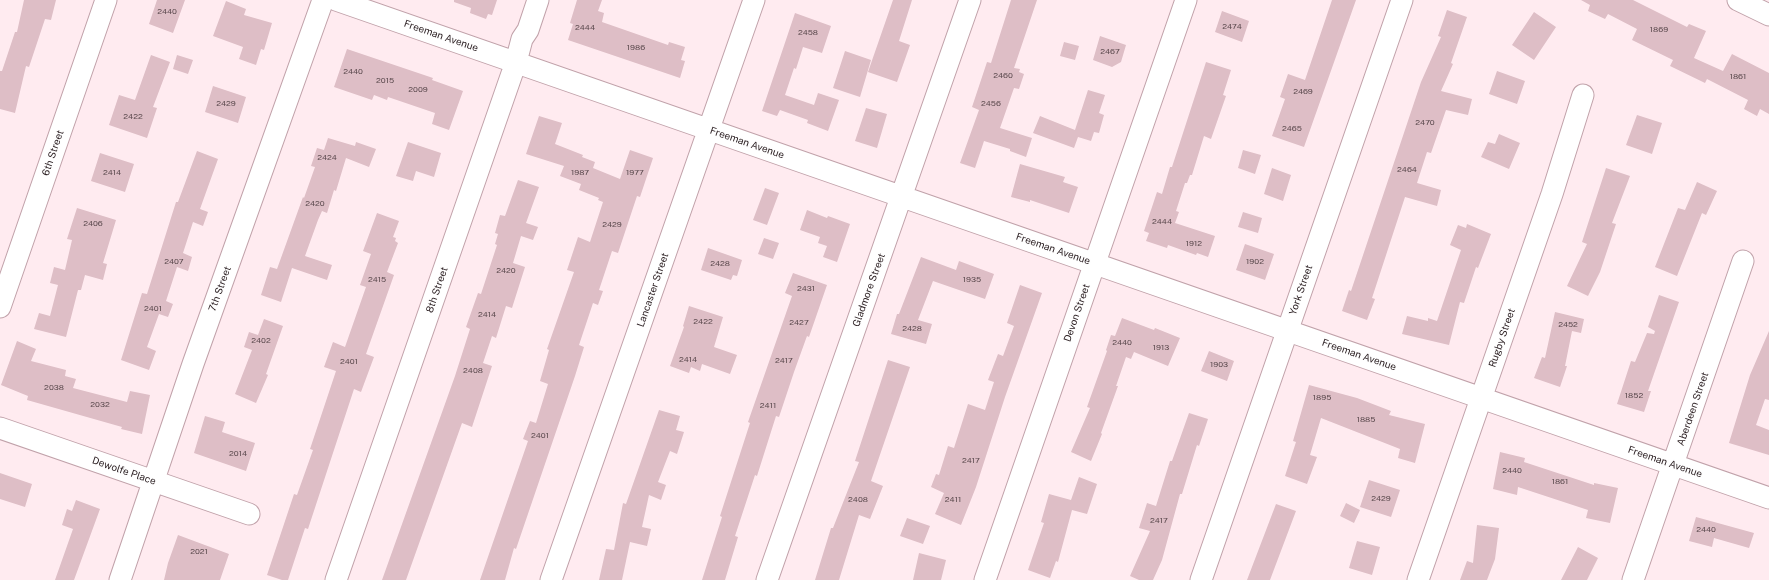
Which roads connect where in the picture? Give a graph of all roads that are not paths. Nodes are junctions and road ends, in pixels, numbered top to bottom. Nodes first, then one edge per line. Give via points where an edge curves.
1 (106, 0) edge
2 (323, 0) edge
3 (336, 0) edge
4 (538, 0) edge
5 (754, 0) edge
6 (970, 0) edge
7 (1186, 0) edge
8 (1402, 0) edge
9 (1738, 0) edge
10 (1769, 15) edge
11 (516, 62) junction
12 (1583, 95) dead end
13 (709, 130) junction
14 (902, 196) junction
15 (1743, 261) dead end
16 (1094, 263) junction
17 (0, 306) edge
18 (1287, 330) junction
19 (1481, 398) junction
20 (0, 428) edge
21 (1673, 465) junction
22 (154, 482) junction
23 (1769, 498) edge
24 (248, 514) dead end
25 (120, 580) edge
26 (336, 580) edge
27 (551, 580) edge
28 (767, 580) edge
29 (985, 580) edge
30 (1201, 580) edge
31 (1418, 580) edge
32 (1634, 580) edge

1 - 17 street, 6th Street
2 - 22 street, 7th Street via 193,364
3 - 11 street, Freeman Avenue
4 - 11 street, 8th Street via 528,30 522,39
5 - 13 street, Lancaster Street
6 - 14 street, Gladmore Street
7 - 16 street, Devon Street
8 - 18 street, York Street
9 - 10 street
11 - 13 street, Freeman Avenue
11 - 26 street, 8th Street
12 - 19 street, Rugby Street via 1552,194
13 - 14 street, Freeman Avenue
13 - 27 street, Lancaster Street
14 - 16 street, Freeman Avenue
14 - 28 street, Gladmore Street
15 - 21 street, Aberdeen Street
16 - 18 street, Freeman Avenue
16 - 29 street, Devon Street
18 - 19 street, Freeman Avenue
18 - 30 street, York Street
19 - 21 street, Freeman Avenue
19 - 31 street, Rugby Street
20 - 22 street, Dewolfe Place
21 - 23 street, Freeman Avenue
21 - 32 street, Aberdeen Street
22 - 24 street, Dewolfe Place
22 - 25 street, 7th Street

